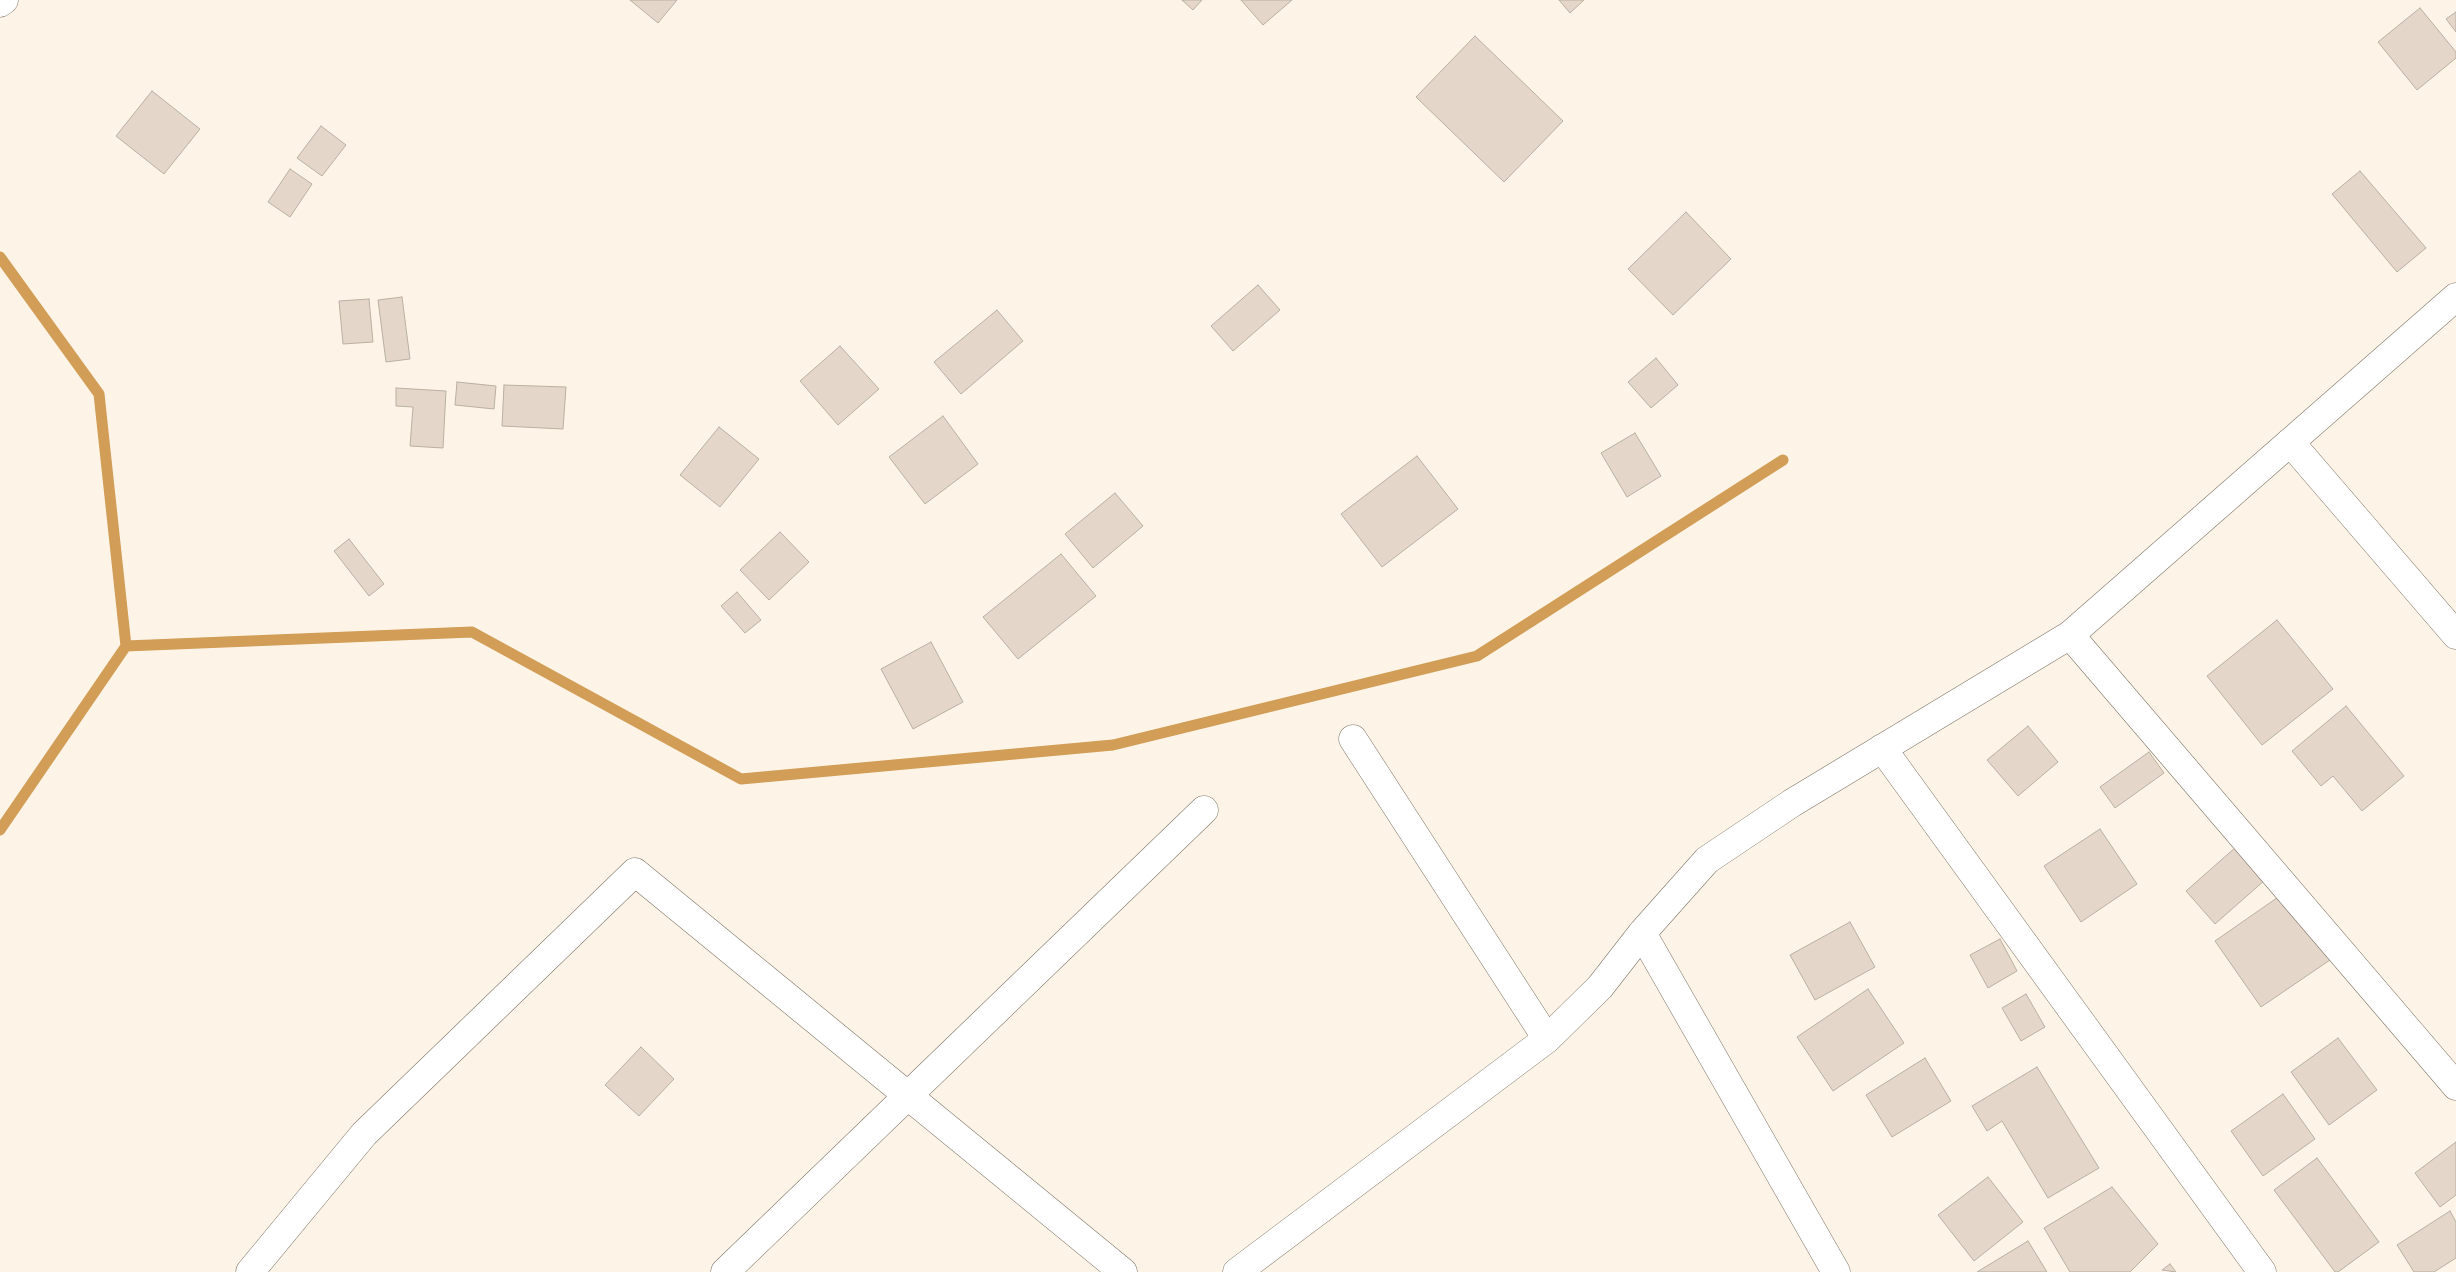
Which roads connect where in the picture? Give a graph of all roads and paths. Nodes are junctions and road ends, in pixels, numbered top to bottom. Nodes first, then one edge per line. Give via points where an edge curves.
1 (4, 0) edge
2 (0, 3) edge
3 (2456, 297) edge
4 (2290, 442) junction
5 (2070, 635) junction
6 (2456, 635) edge
7 (1352, 739) dead end
8 (1882, 748) junction
9 (1204, 810) dead end
10 (1642, 933) junction
11 (1547, 1040) junction
12 (2456, 1086) edge
13 (908, 1096) junction
14 (250, 1272) edge
15 (725, 1272) edge
16 (1123, 1272) edge
17 (1237, 1272) edge
18 (1836, 1272) edge
19 (2262, 1272) edge

1 - 2 street
3 - 4 street
4 - 5 street
4 - 6 street
5 - 8 street
5 - 12 street
7 - 11 street
8 - 10 street via 1707,860
8 - 19 street
9 - 13 street
10 - 11 street via 1600,987
10 - 18 street
11 - 17 street
13 - 14 street via 635,872 364,1134
13 - 15 street
13 - 16 street

